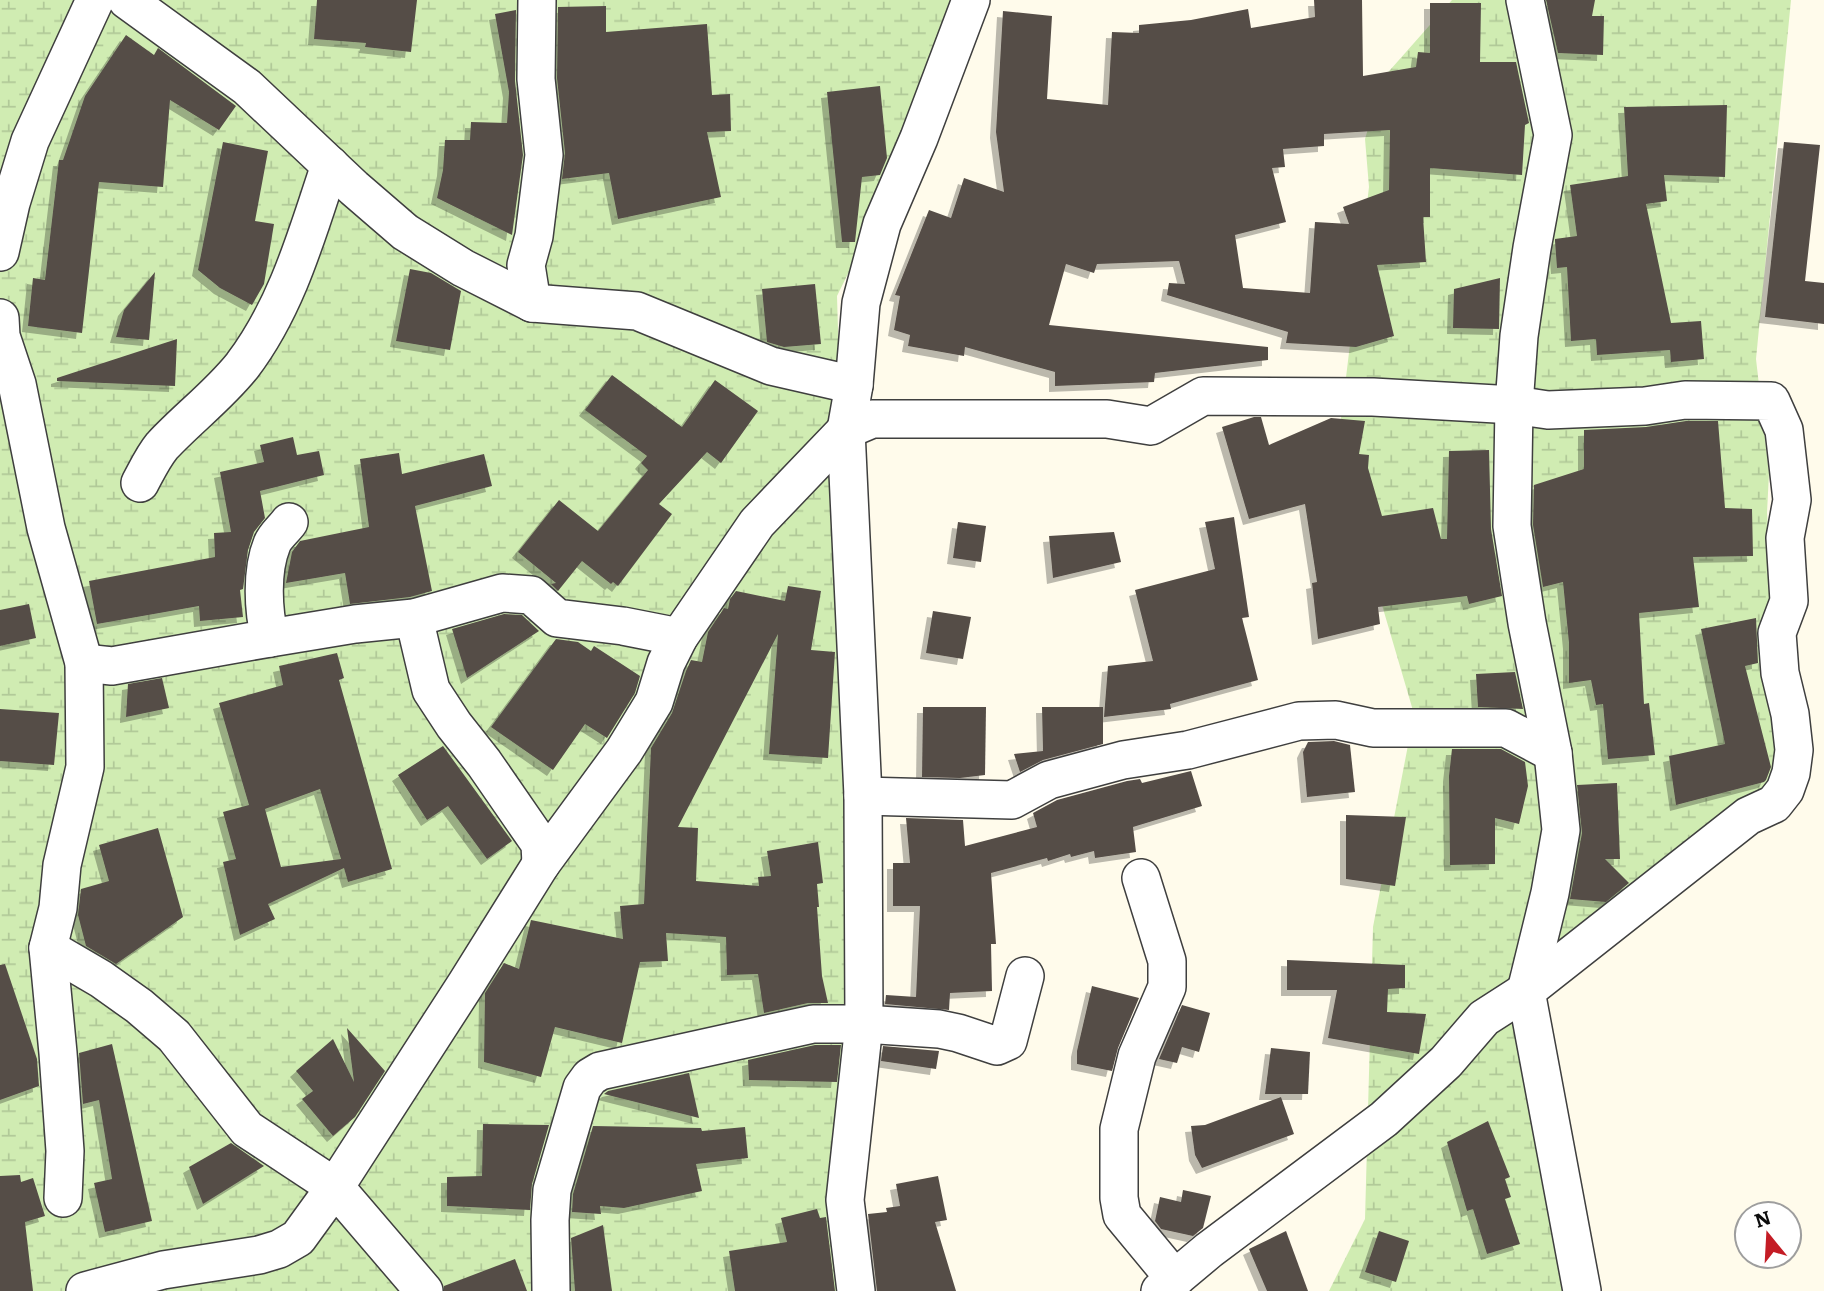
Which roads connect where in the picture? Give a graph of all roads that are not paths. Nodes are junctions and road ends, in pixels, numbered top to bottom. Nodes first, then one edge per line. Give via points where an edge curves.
1 (96, 0) edge
2 (127, 0) edge
3 (537, 0) edge
4 (971, 0) edge
5 (1525, 0) edge
6 (330, 165) junction
7 (0, 252) edge
8 (532, 303) junction
9 (0, 318) edge
10 (854, 385) junction
11 (1514, 405) junction
12 (846, 430) junction
13 (140, 482) dead end
14 (289, 522) dead end
15 (414, 618) junction
16 (678, 637) junction
17 (270, 639) junction
18 (84, 663) junction
19 (1553, 753) junction
20 (863, 796) junction
21 (541, 864) junction
22 (1141, 878) dead end
23 (48, 948) junction
24 (1025, 976) dead end
25 (1526, 991) junction
26 (864, 1024) junction
27 (335, 1187) junction
28 (63, 1198) dead end
29 (1168, 1285) edge
30 (85, 1291) edge
31 (424, 1291) edge
32 (551, 1291) edge
33 (856, 1291) edge
34 (1582, 1291) edge

1 - 7 street via 30,141
2 - 6 street via 247,87
3 - 8 street via 536,79 544,155 526,265
4 - 10 street via 882,224 861,303
5 - 11 street via 1552,135 1519,337
6 - 8 street via 405,232
6 - 13 street via 299,257 262,338 224,388 163,445
8 - 10 street via 637,311 771,366
9 - 18 street via 46,528
10 - 12 street
11 - 12 street via 1373,397 1203,396 1151,426 1107,419 872,419
11 - 19 street via 1512,526
11 - 25 street via 1548,410 1685,400 1771,401 1784,430 1792,500 1785,538 1789,601 1777,634 1794,750 1785,790 1774,804 1748,816
12 - 16 street via 757,523
12 - 20 street
14 - 17 street via 272,542 266,573 265,620
15 - 16 street via 502,593 531,596 557,618
15 - 17 street
15 - 21 street via 431,691 541,845
16 - 21 street via 654,702
17 - 18 street via 112,666
18 - 23 street via 85,767
19 - 20 street via 1506,728 1373,728 1336,720 1299,722 1049,780 1012,800
19 - 25 street via 1561,830
20 - 26 street
21 - 27 street
22 - 29 street via 1167,961 1167,987 1137,1056 1119,1129 1119,1198 1122,1215
23 - 27 street via 139,1006 174,1036 247,1129
23 - 28 street via 65,1151
24 - 26 street via 1013,1030 1008,1041 997,1046 939,1029
25 - 29 street via 1484,1018 1446,1062 1384,1119
25 - 34 street
26 - 32 street via 797,1026 590,1077 582,1088 552,1190
26 - 33 street via 845,1200
27 - 30 street via 298,1238 279,1249 163,1270
27 - 31 street

